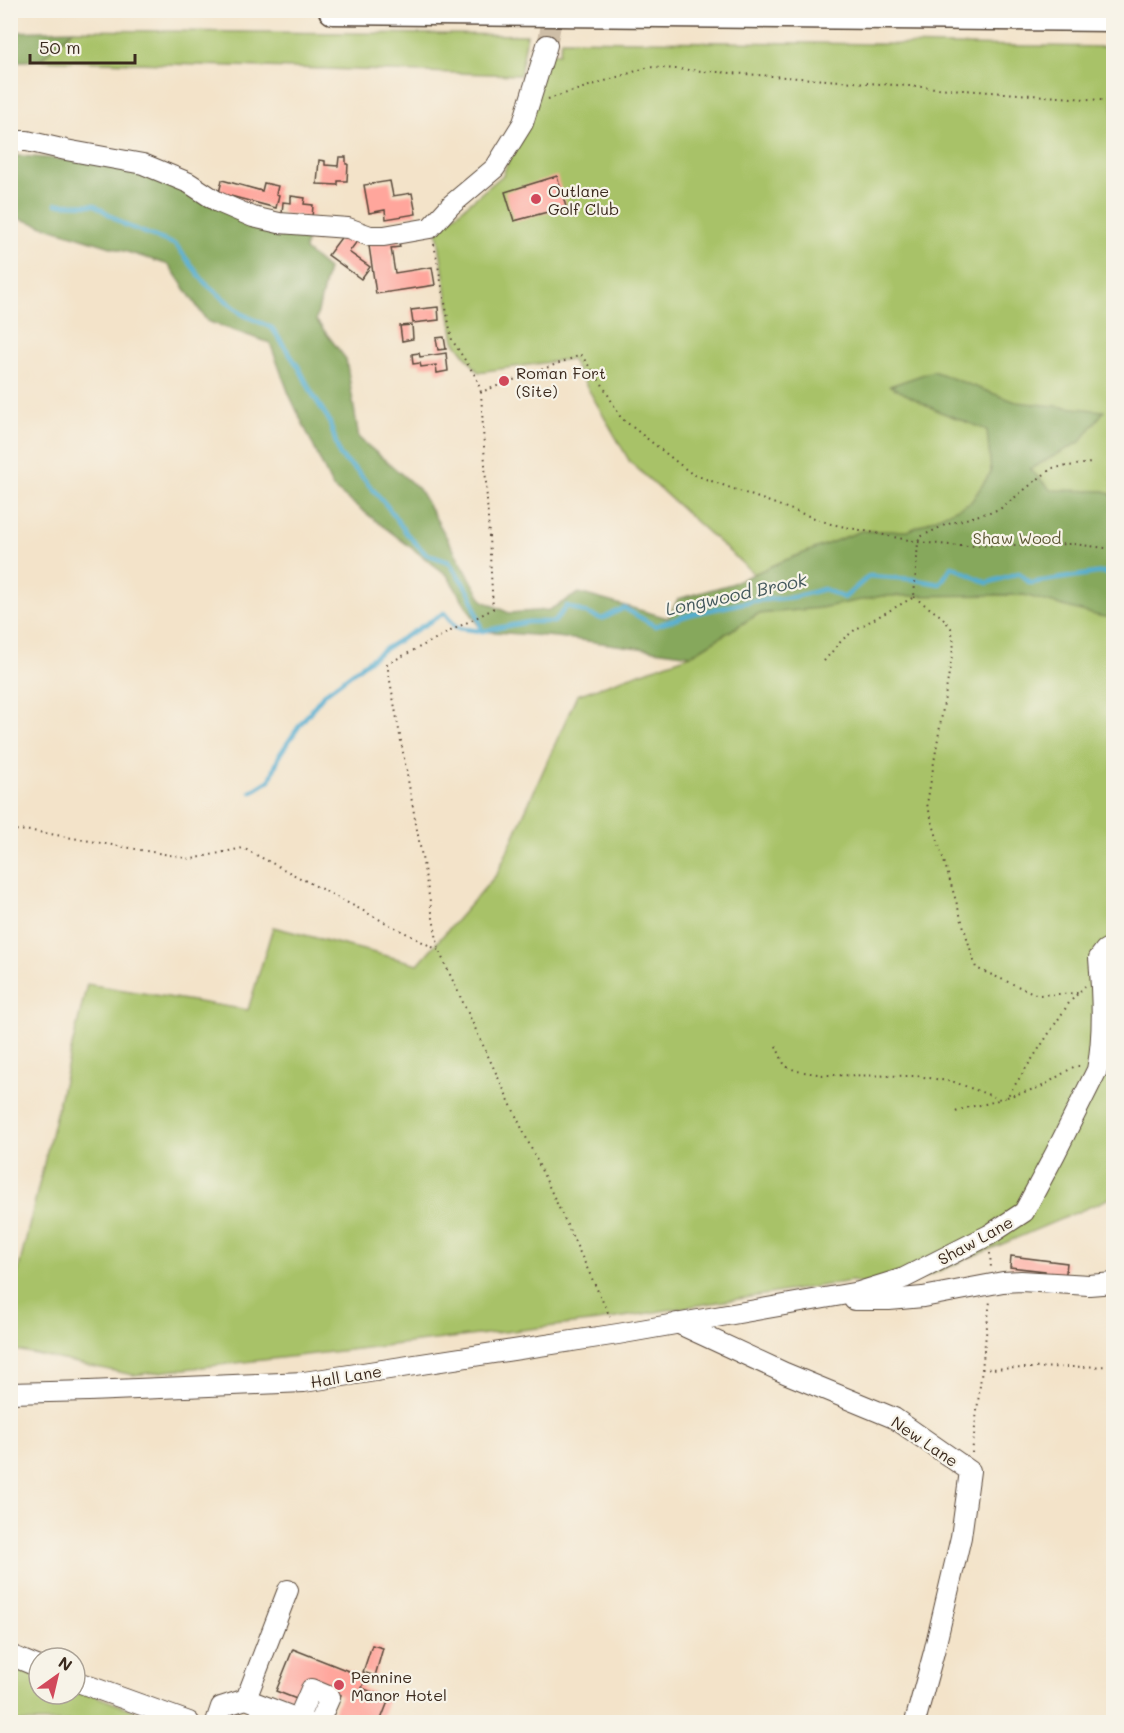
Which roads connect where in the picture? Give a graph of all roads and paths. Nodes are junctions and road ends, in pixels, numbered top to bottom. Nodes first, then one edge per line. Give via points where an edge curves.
1 (333, 10) edge
2 (1113, 18) edge
3 (547, 45) tunnel mouth
4 (1113, 101) edge
5 (529, 105) junction
6 (10, 141) edge
7 (430, 228) junction
8 (481, 392) junction
9 (1091, 462) dead end
10 (918, 542) junction
11 (1113, 549) edge
12 (914, 597) junction
13 (824, 661) dead end
14 (10, 830) edge
15 (1113, 945) edge
16 (439, 951) junction
17 (1101, 978) junction
18 (1078, 993) junction
19 (776, 1046) dead end
20 (1098, 1068) junction
21 (1007, 1097) junction
22 (1000, 1099) junction
23 (956, 1112) dead end
24 (989, 1235) junction
25 (1113, 1283) edge
26 (992, 1285) junction
27 (820, 1300) junction
28 (677, 1323) junction
29 (618, 1334) junction
30 (1113, 1366) edge
31 (982, 1369) junction
32 (10, 1392) edge
33 (970, 1471) junction
34 (288, 1590) dead end
35 (10, 1655) edge
36 (27, 1662) edge
37 (87, 1685) edge
38 (246, 1699) junction
39 (302, 1721) edge
40 (189, 1722) edge
41 (216, 1722) edge
42 (319, 1722) edge
43 (915, 1722) edge

1 - 2 highway
3 - 5 street
4 - 5 path via 650,67
5 - 7 street via 523,123 495,168
6 - 7 street via 143,164 189,183 218,202 279,223 348,228 378,237
7 - 8 path via 452,340
8 - 10 path via 581,355 621,418 692,474 831,524
8 - 16 path via 493,609 387,664
9 - 10 path via 1052,468 1000,509 945,525 920,537
10 - 11 path via 960,546 1074,544
10 - 12 path
12 - 13 path via 856,629
12 - 18 path via 942,617 951,628 954,643 927,804 976,968 1038,995
14 - 16 path via 192,859 243,848
15 - 17 street, Shaw Lane via 1099,958
16 - 29 path
17 - 18 path
17 - 20 street, Shaw Lane
18 - 21 path
19 - 22 path via 785,1066 797,1071 824,1076 917,1076 954,1082
20 - 21 path via 1075,1066 1041,1087
20 - 24 street, Shaw Lane via 1024,1212
21 - 22 path
22 - 23 path via 977,1107 965,1106
24 - 26 path
24 - 27 street, Shaw Lane via 904,1278
25 - 26 street via 1021,1281
26 - 27 street via 889,1300
26 - 31 path
27 - 28 street, Shaw Lane
28 - 29 street, Hall Lane
28 - 33 street, New Lane via 894,1418
29 - 32 street, Hall Lane via 304,1382
30 - 31 path
31 - 33 path
33 - 43 street, New Lane via 961,1537
34 - 38 street
35 - 36 street
37 - 40 street
38 - 39 street
38 - 41 street via 221,1707
39 - 42 street via 311,1689 330,1697

